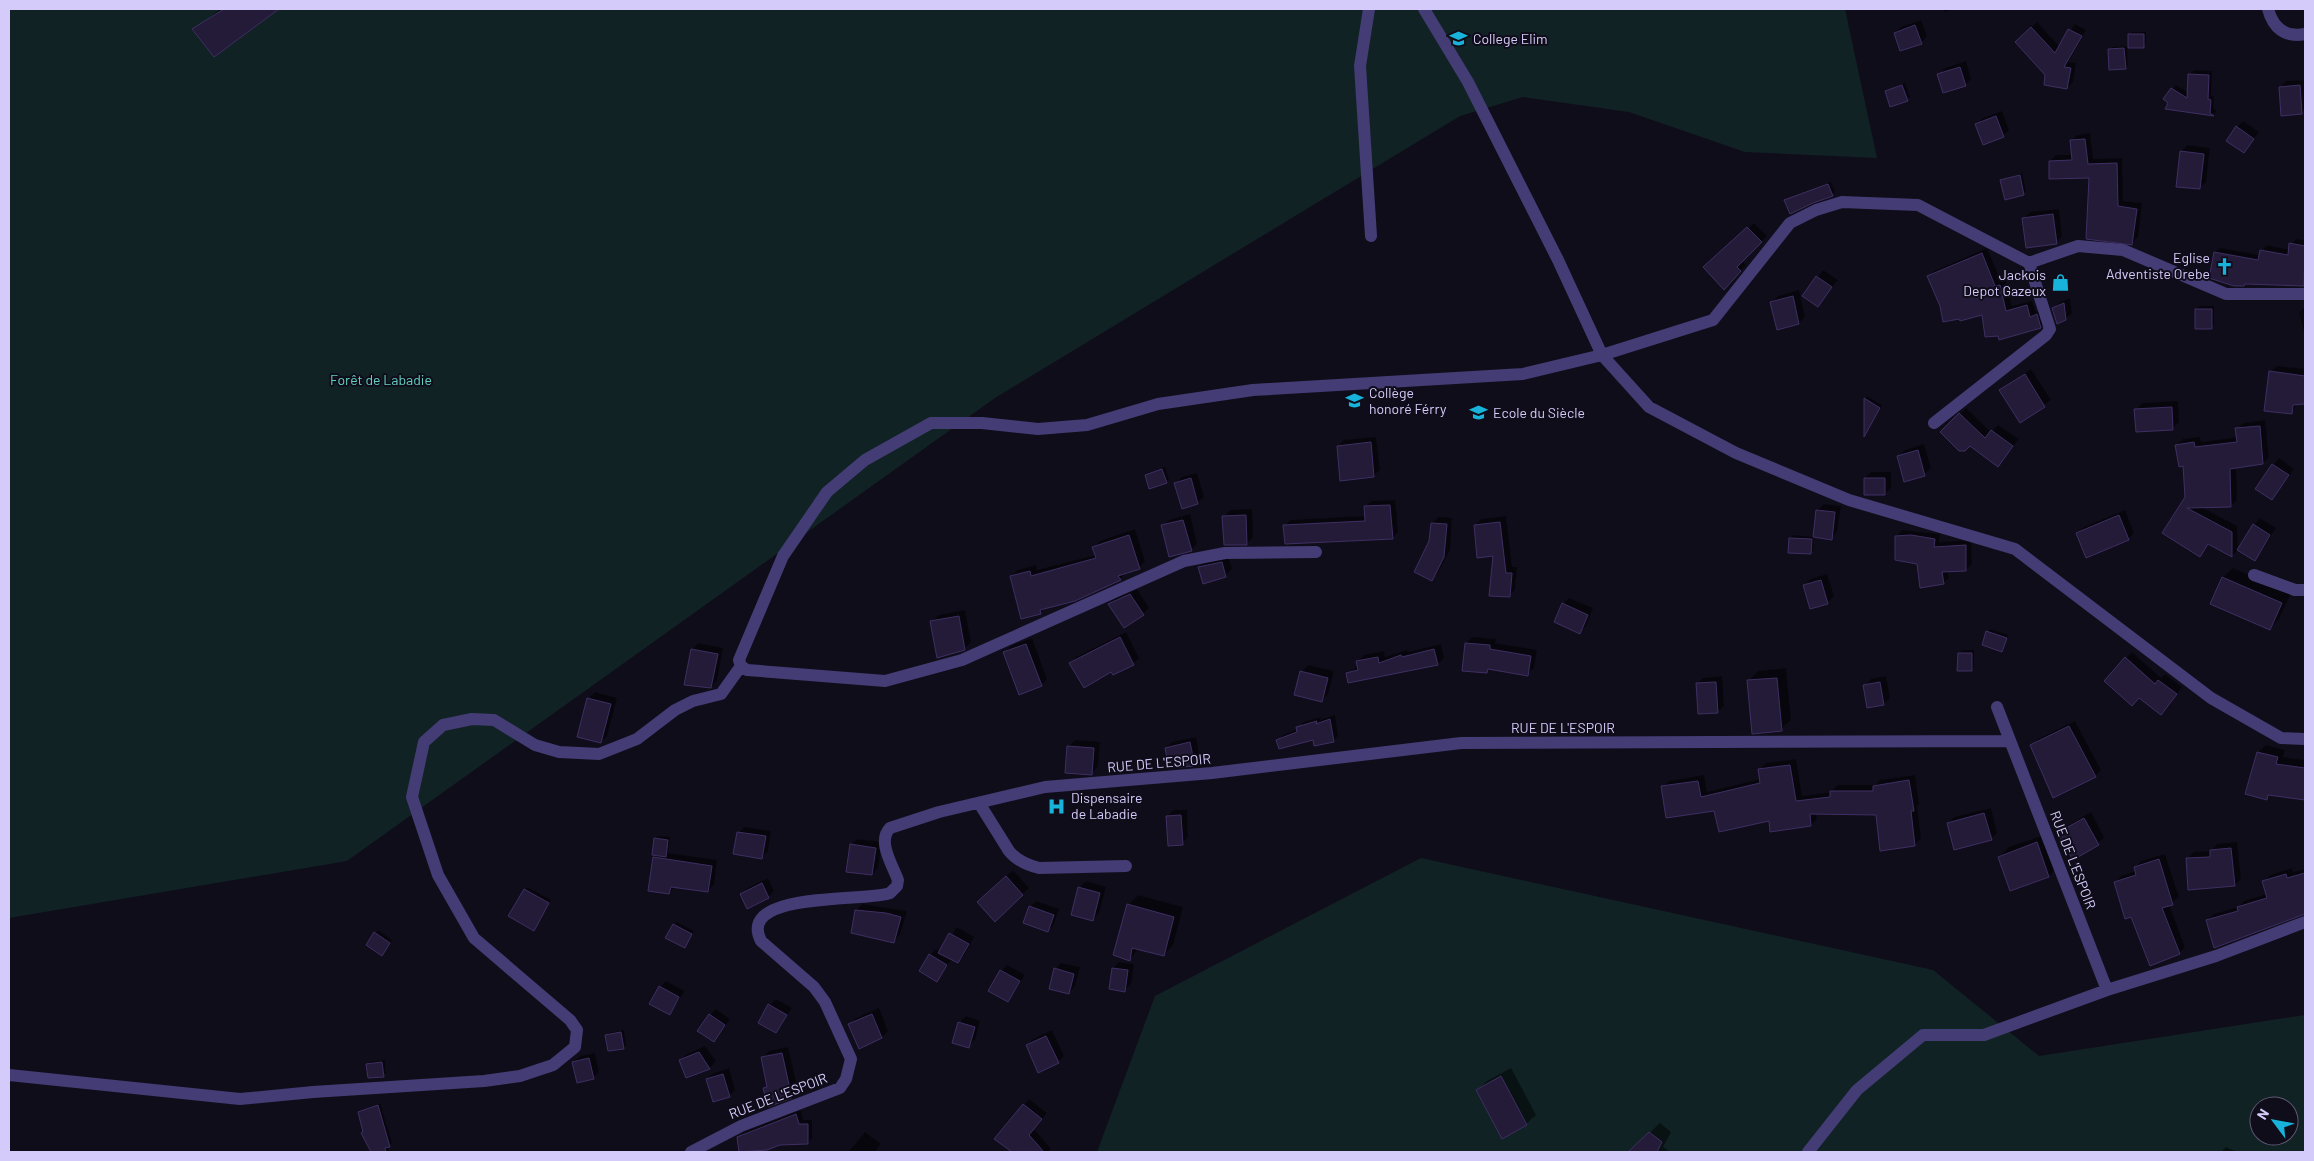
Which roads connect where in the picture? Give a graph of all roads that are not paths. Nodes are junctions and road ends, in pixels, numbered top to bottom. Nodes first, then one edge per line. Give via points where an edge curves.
1 (1369, 9) edge
2 (1424, 9) edge
3 (2268, 9) edge
4 (2305, 34) edge
5 (1371, 236) dead end
6 (2029, 263) junction
7 (2305, 294) edge
8 (1602, 355) junction
9 (1934, 423) dead end
10 (1316, 552) dead end
11 (2254, 575) dead end
12 (2305, 590) edge
13 (741, 666) junction
14 (1997, 707) dead end
15 (2305, 739) edge
16 (2010, 741) junction
17 (979, 802) junction
18 (1126, 866) dead end
19 (2305, 922) edge
20 (2107, 990) junction
21 (9, 1075) edge
22 (691, 1152) edge
23 (1808, 1152) edge

1 - 5 street via 1360,66
2 - 8 street via 1472,91
3 - 4 street via 2274,25 2284,33 2294,36
6 - 7 street via 2078,246 2123,250 2226,294
6 - 8 street via 1918,205 1842,202 1816,210 1790,224 1713,320
6 - 9 street via 2050,329
8 - 13 street via 1523,374 1253,390 1158,404 1087,425 1038,429 982,422 931,423 865,460 827,492 783,556 740,655
8 - 15 street via 1649,407 1736,453 1849,500 2015,549 2211,698 2282,738
10 - 13 street via 1225,553 1184,561 962,660 885,681 747,670
11 - 12 street via 2295,590
13 - 21 street via 721,694 693,701 675,710 637,739 598,754 559,752 535,744 494,720 472,719 442,725 424,742 412,797 438,875 474,938 570,1020 577,1030 575,1047 553,1065 520,1076 484,1081 240,1100
14 - 16 street, RUE DE L'ESPOIR
16 - 17 street, RUE DE L'ESPOIR via 1460,743 1212,773 1045,787
16 - 20 street, RUE DE L'ESPOIR
17 - 18 street via 1014,858 1029,866
17 - 22 street, RUE DE L'ESPOIR via 887,831 884,843 898,880 890,893 804,901 772,910 765,916 758,926 761,941 814,987 825,1002 851,1059 850,1068 840,1088 830,1094 741,1126
19 - 20 street via 2216,956
20 - 23 street via 1984,1034 1923,1035 1857,1090

